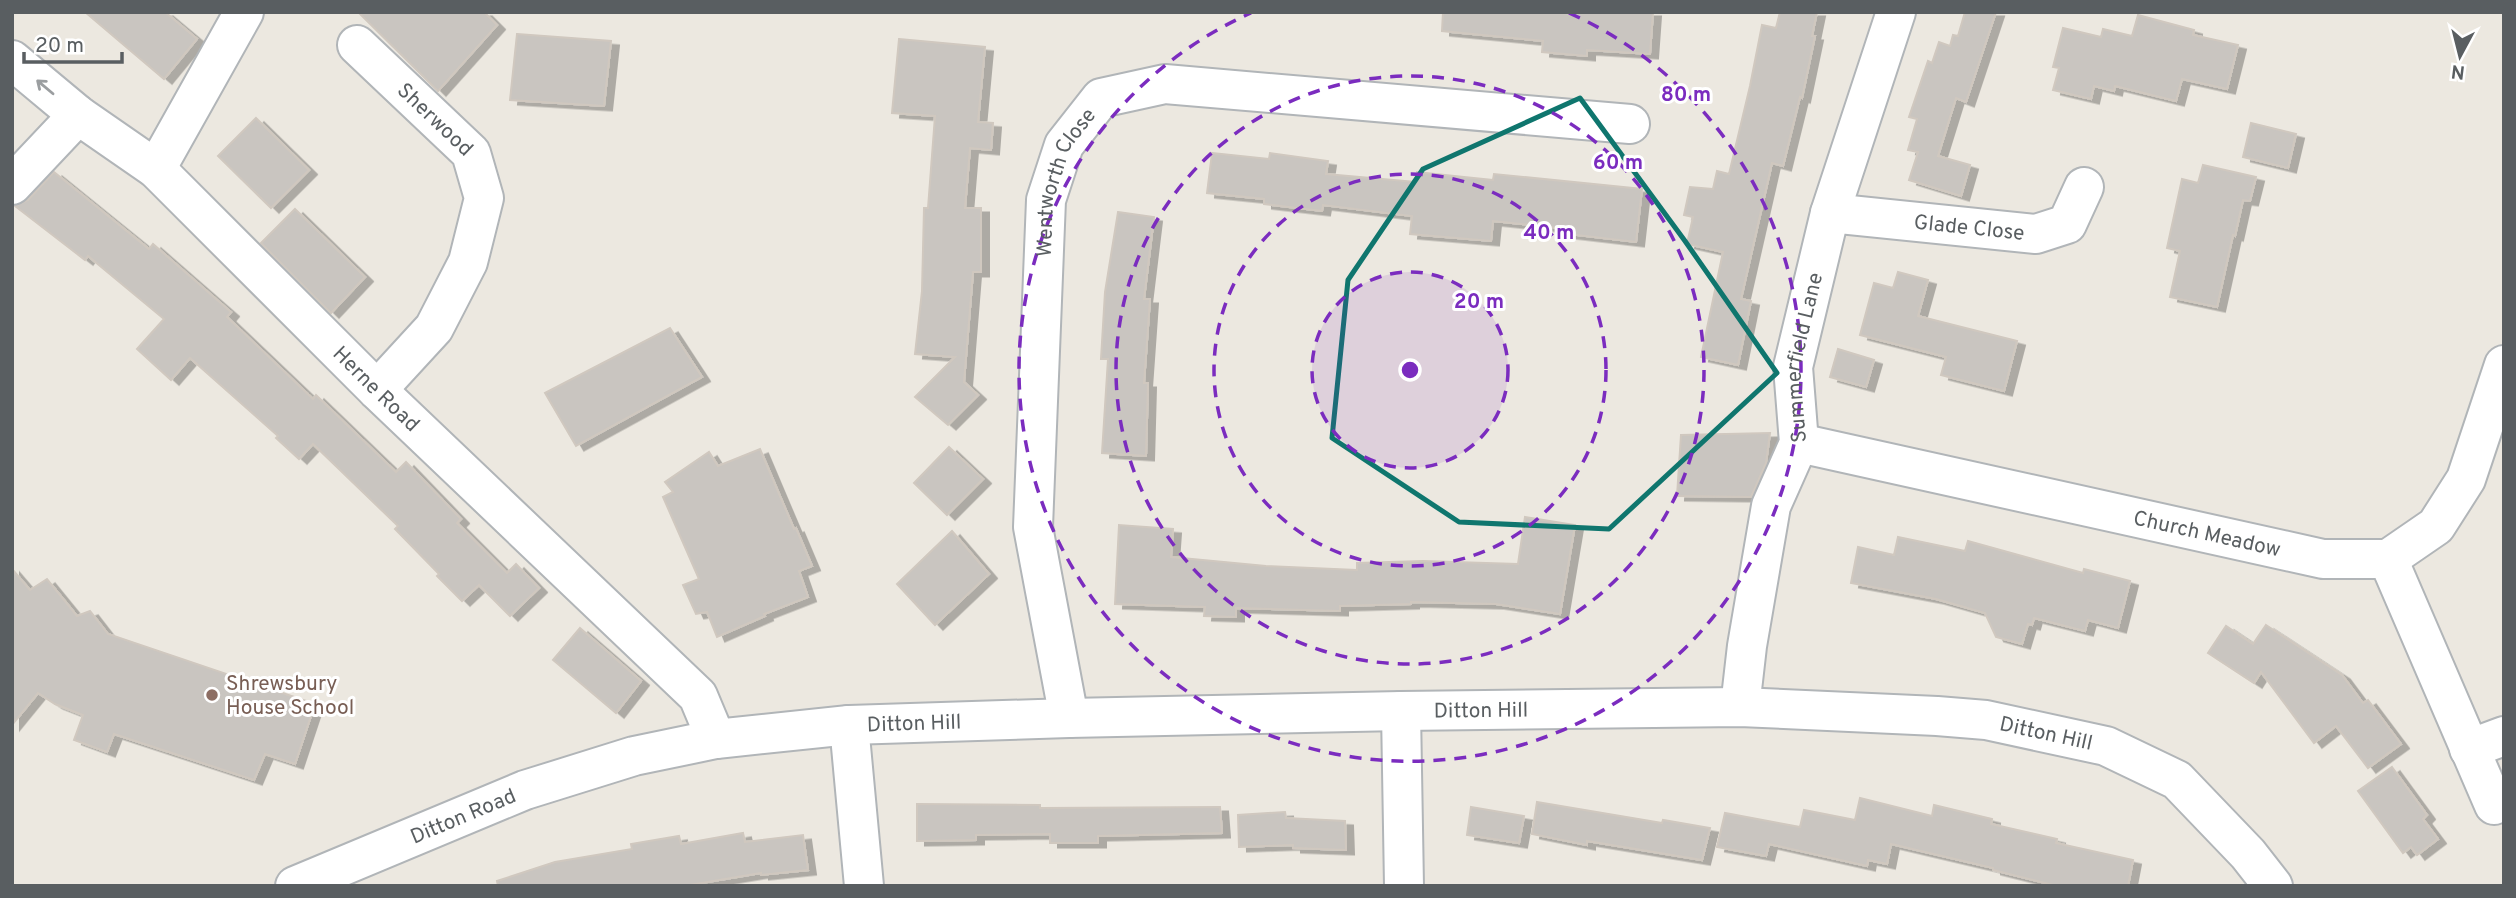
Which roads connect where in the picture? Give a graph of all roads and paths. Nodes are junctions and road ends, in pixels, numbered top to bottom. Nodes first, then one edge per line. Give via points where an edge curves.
1 (244, 12) edge
2 (1896, 12) edge
3 (357, 45) dead end
4 (12, 60) edge
5 (78, 115) junction
6 (1630, 124) dead end
7 (156, 169) junction
8 (12, 185) edge
9 (2084, 187) dead end
10 (1830, 213) junction
11 (2504, 365) edge
12 (377, 390) junction
13 (1799, 443) junction
14 (2388, 559) junction
15 (1740, 707) junction
16 (1401, 711) junction
17 (1069, 718) junction
18 (849, 725) junction
19 (716, 738) junction
20 (2486, 742) edge
21 (634, 756) joint
22 (2494, 805) dead end
23 (295, 886) edge
24 (864, 886) edge
25 (1404, 886) edge
26 (2273, 886) edge

1 - 7 street
2 - 10 street, Summerfield Lane
3 - 12 street, Sherwood via 471,153 484,198 468,262 434,328
5 -> 4 street, Herne Road
5 - 7 street, Herne Road
5 - 8 street
6 - 17 street, Wentworth Close via 1165,83 1101,98 1063,145 1046,200 1033,527
7 - 12 street, Herne Road
9 - 10 street, Glade Close via 2067,225 2036,234
10 - 13 street, Summerfield Lane via 1793,367
11 - 14 street via 2466,479 2436,526
12 - 19 street, Herne Road via 698,696
13 - 14 street, Church Meadow via 2323,559
13 - 15 street, Summerfield Lane via 1771,506
14 - 20 street
15 - 16 street, Ditton Hill
15 - 26 street, Ditton Hill via 1986,720 2106,746 2176,780
16 - 17 street, Ditton Hill
16 - 25 street
17 - 18 street, Ditton Hill
18 - 19 street, Ditton Hill
18 - 24 street
19 - 21 street, Ditton Hill
20 - 22 street
21 - 23 street, Ditton Road via 525,790

